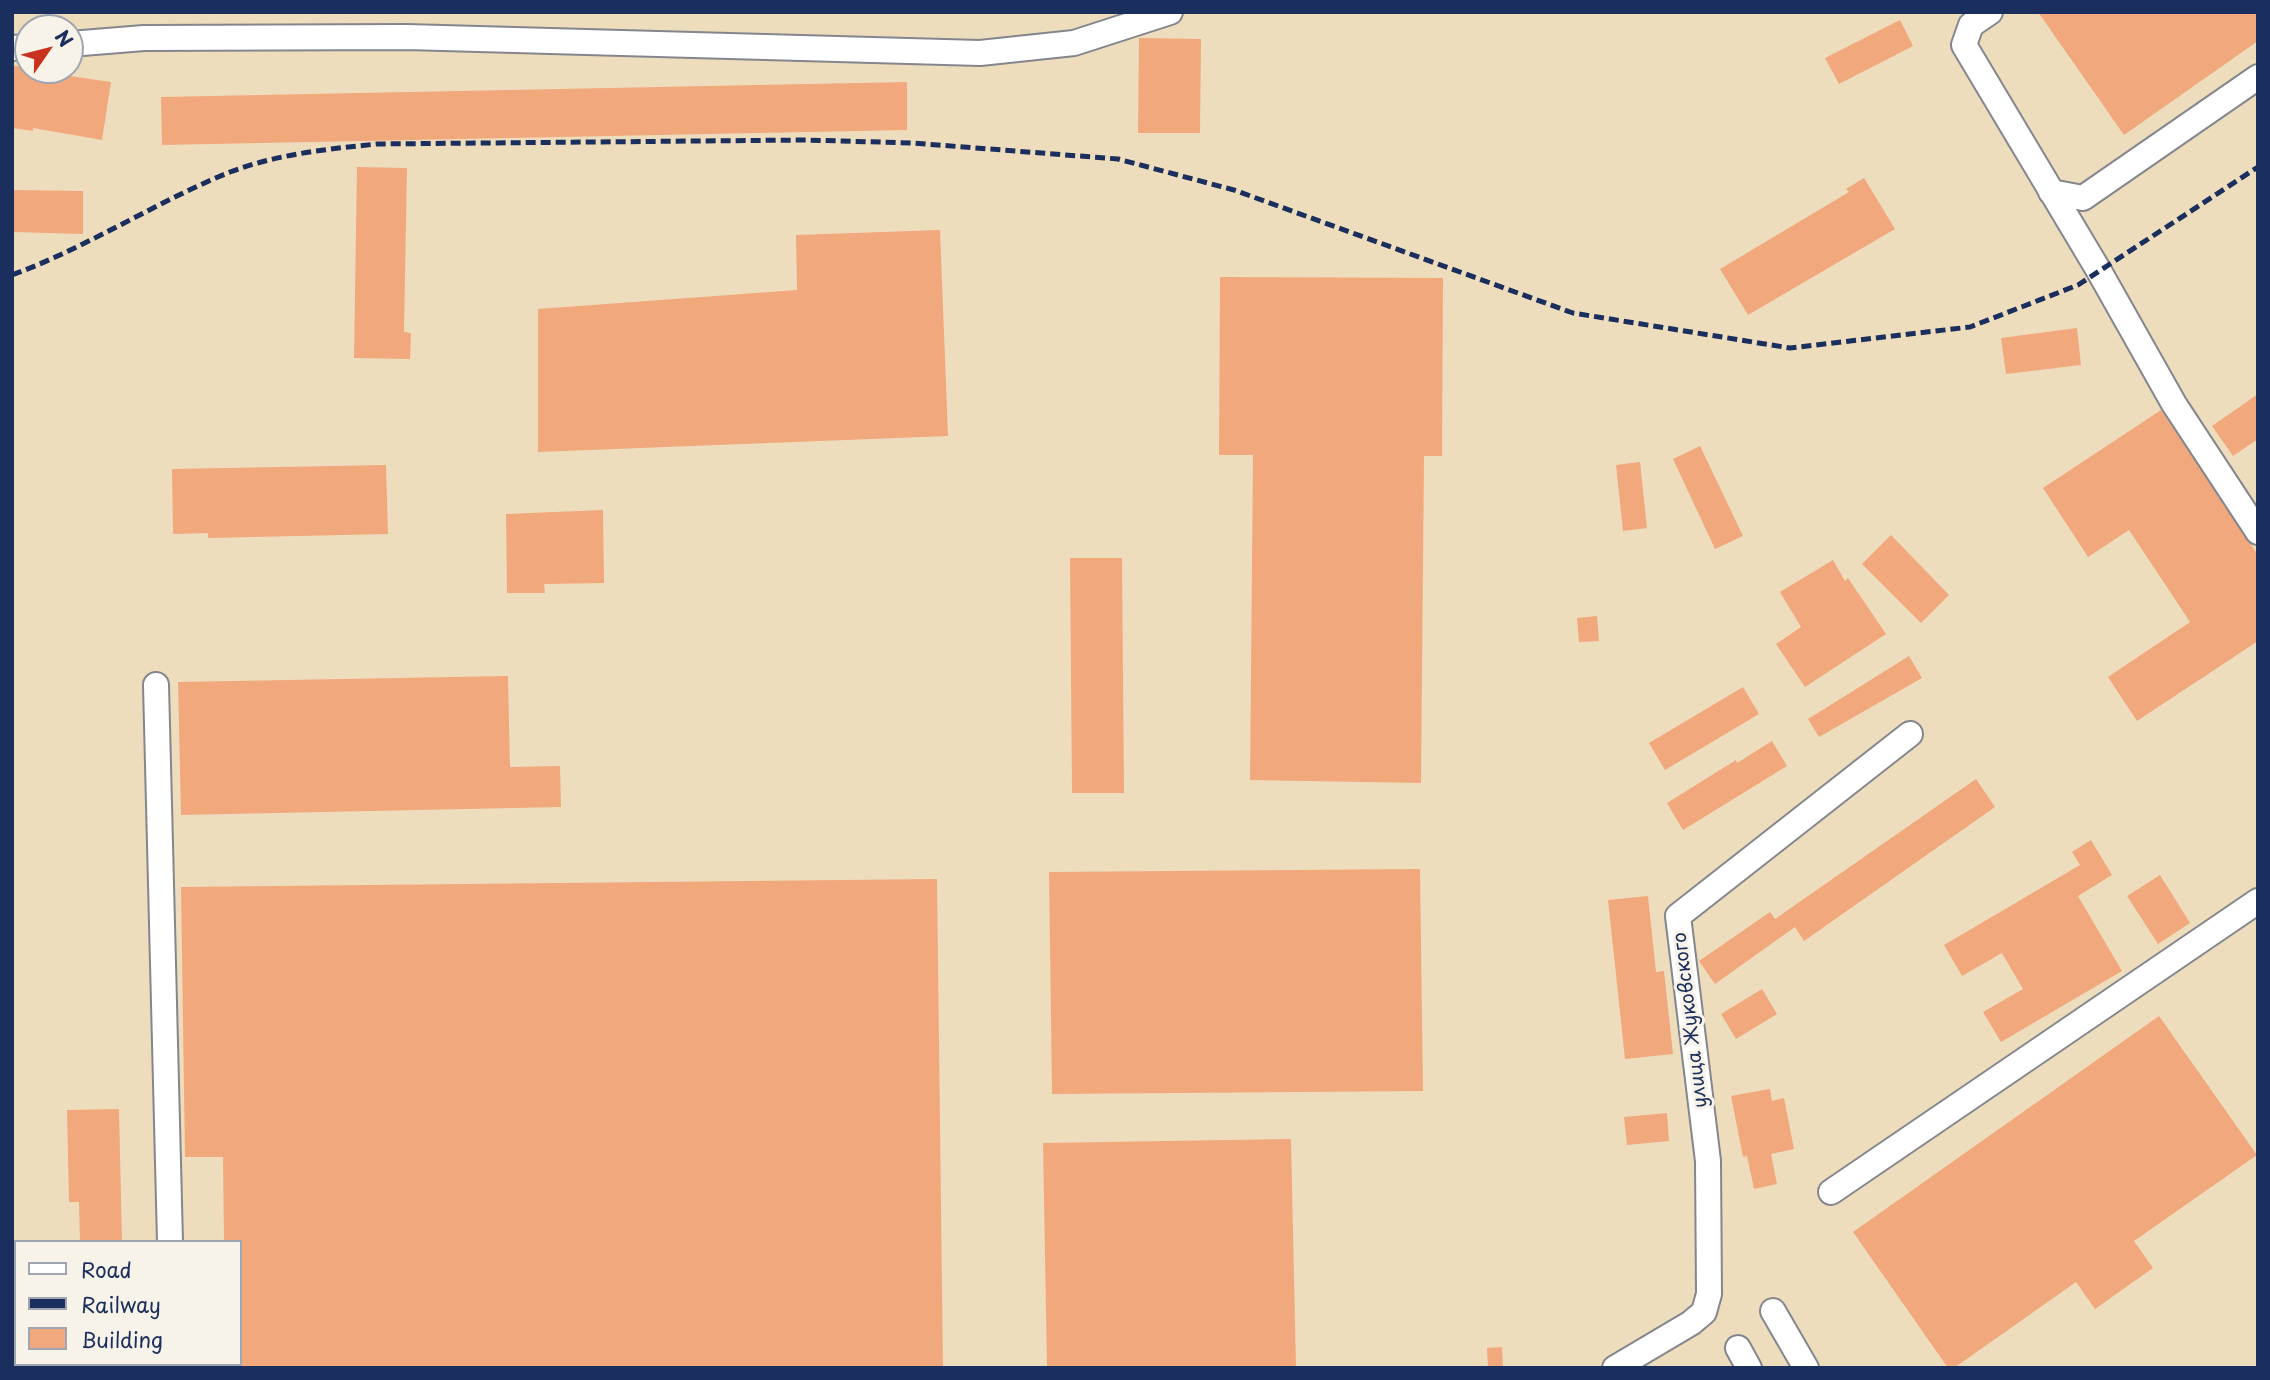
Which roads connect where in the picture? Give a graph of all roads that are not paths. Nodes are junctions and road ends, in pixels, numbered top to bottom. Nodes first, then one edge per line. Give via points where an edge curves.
1 (1170, 12) edge
2 (1990, 12) edge
3 (84, 43) edge
4 (2258, 77) edge
5 (2051, 192) junction
6 (2258, 532) edge
7 (156, 685) dead end
8 (1910, 734) dead end
9 (2258, 901) edge
10 (1831, 1192) dead end
11 (170, 1240) edge
12 (1773, 1311) dead end
13 (1615, 1368) edge
14 (1806, 1368) edge

1 - 3 street via 1074,43 980,53 407,37 145,38
2 - 5 street via 1971,25 1964,45
4 - 5 street via 2083,198
5 - 6 street via 2174,404
7 - 11 street
8 - 13 street, улица Жуковского via 1678,916 1708,1161 1709,1293 1704,1311 1691,1323
9 - 10 street
12 - 14 street

